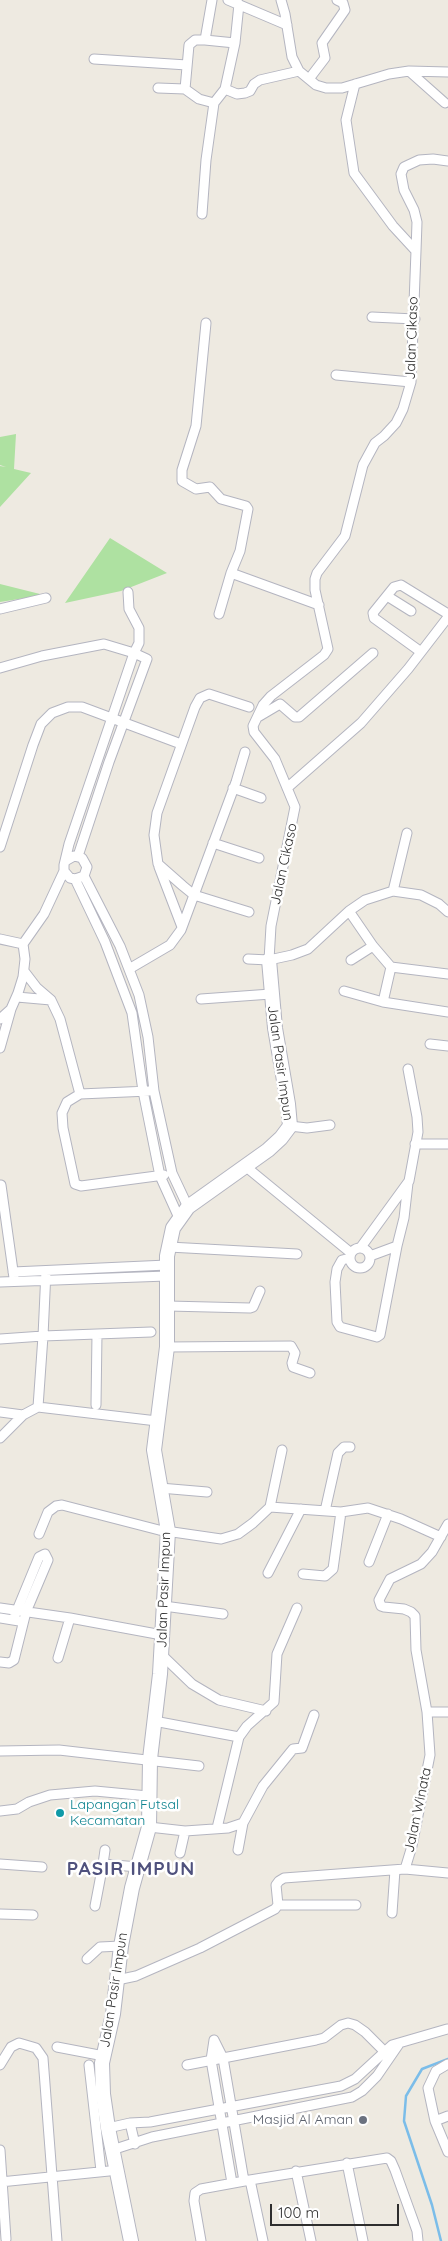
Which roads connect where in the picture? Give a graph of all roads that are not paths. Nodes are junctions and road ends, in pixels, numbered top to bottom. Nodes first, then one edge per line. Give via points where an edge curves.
1 (212, 0) edge
2 (228, 0) edge
3 (281, 0) edge
4 (337, 0) edge
5 (239, 4) junction
6 (287, 25) junction
7 (205, 40) junction
8 (235, 43) junction
9 (94, 59) dead end
10 (186, 65) junction
11 (299, 71) junction
12 (409, 71) junction
13 (448, 72) edge
14 (308, 79) junction
15 (354, 84) junction
16 (158, 88) dead end
17 (184, 89) junction
18 (225, 90) junction
19 (214, 103) junction
20 (445, 103) dead end
21 (448, 161) edge
22 (202, 214) dead end
23 (416, 251) junction
24 (372, 317) dead end
25 (415, 319) junction
26 (206, 323) dead end
27 (336, 375) dead end
28 (411, 382) junction
29 (231, 573) junction
30 (128, 592) dead end
31 (387, 596) junction
32 (46, 598) dead end
33 (319, 605) junction
34 (0, 609) edge
35 (411, 611) dead end
36 (219, 614) dead end
37 (448, 616) edge
38 (421, 652) junction
39 (134, 653) junction
40 (373, 653) dead end
41 (0, 668) edge
42 (249, 707) dead end
43 (113, 718) junction
44 (255, 719) junction
45 (124, 722) junction
46 (181, 744) junction
47 (245, 752) dead end
48 (233, 788) junction
49 (287, 788) junction
50 (261, 798) dead end
51 (407, 833) dead end
52 (214, 843) junction
53 (0, 847) edge
54 (78, 856) junction
55 (259, 858) dead end
56 (67, 860) junction
57 (158, 864) junction
58 (64, 871) junction
59 (79, 878) junction
60 (393, 891) junction
61 (194, 895) junction
62 (349, 911) junction
63 (249, 912) dead end
64 (448, 912) edge
65 (182, 927) junction
66 (0, 939) edge
67 (24, 944) junction
68 (372, 946) junction
69 (248, 959) dead end
70 (269, 960) junction
71 (351, 960) dead end
72 (390, 966) junction
73 (130, 969) junction
74 (24, 971) junction
75 (448, 974) edge
76 (344, 991) dead end
77 (271, 994) junction
78 (17, 997) junction
79 (51, 1000) junction
80 (200, 1000) dead end
81 (383, 1002) junction
82 (12, 1009) junction
83 (448, 1012) edge
84 (0, 1019) edge
85 (430, 1044) dead end
86 (448, 1046) edge
87 (0, 1048) edge
88 (408, 1069) dead end
89 (144, 1091) junction
90 (154, 1091) junction
91 (80, 1094) junction
92 (330, 1125) dead end
93 (290, 1126) junction
94 (415, 1144) junction
95 (448, 1144) edge
96 (245, 1166) junction
97 (172, 1173) junction
98 (160, 1176) junction
99 (409, 1181) junction
100 (1, 1186) edge
101 (2, 1205) edge
102 (184, 1213) junction
103 (396, 1246) junction
104 (169, 1247) junction
105 (360, 1247) junction
106 (297, 1254) dead end
107 (350, 1255) junction
108 (370, 1256) junction
109 (134, 1267) junction
110 (46, 1271) junction
111 (167, 1271) junction
112 (14, 1276) junction
113 (134, 1277) junction
114 (46, 1281) junction
115 (0, 1282) edge
116 (260, 1291) dead end
117 (168, 1306) junction
118 (151, 1332) dead end
119 (97, 1334) junction
120 (43, 1336) junction
121 (0, 1339) edge
122 (167, 1347) junction
123 (310, 1373) dead end
124 (96, 1405) dead end
125 (38, 1407) junction
126 (0, 1412) edge
127 (23, 1415) junction
128 (157, 1421) junction
129 (2, 1436) edge
130 (350, 1447) dead end
131 (282, 1450) dead end
132 (160, 1488) junction
133 (207, 1492) dead end
134 (270, 1507) junction
135 (301, 1509) junction
136 (326, 1511) junction
137 (341, 1512) junction
138 (388, 1514) junction
139 (448, 1524) edge
140 (168, 1531) junction
141 (39, 1534) dead end
142 (441, 1537) junction
143 (369, 1562) dead end
144 (268, 1573) dead end
145 (303, 1574) dead end
146 (164, 1606) junction
147 (0, 1608) edge
148 (297, 1608) dead end
149 (21, 1611) junction
150 (223, 1614) dead end
151 (0, 1618) edge
152 (70, 1618) junction
153 (13, 1620) junction
154 (24, 1622) junction
155 (162, 1635) junction
156 (58, 1658) dead end
157 (161, 1658) junction
158 (0, 1662) edge
159 (266, 1710) junction
160 (427, 1712) junction
161 (448, 1712) edge
162 (314, 1715) dead end
163 (154, 1721) junction
164 (239, 1737) junction
165 (0, 1752) edge
166 (150, 1759) junction
167 (199, 1766) dead end
168 (148, 1796) junction
169 (0, 1811) edge
170 (243, 1823) junction
171 (149, 1827) junction
172 (217, 1828) junction
173 (186, 1831) junction
174 (105, 1850) dead end
175 (238, 1850) dead end
176 (180, 1853) dead end
177 (0, 1864) edge
178 (103, 1864) junction
179 (42, 1867) dead end
180 (138, 1867) junction
181 (400, 1870) junction
182 (448, 1873) edge
183 (278, 1905) junction
184 (356, 1905) dead end
185 (95, 1906) dead end
186 (392, 1912) dead end
187 (1, 1915) edge
188 (33, 1915) dead end
189 (121, 1946) junction
190 (87, 1959) dead end
191 (117, 1980) junction
192 (447, 2029) edge
193 (58, 2047) dead end
194 (387, 2054) junction
195 (104, 2056) junction
196 (223, 2058) junction
197 (211, 2060) junction
198 (448, 2064) edge
199 (0, 2065) edge
200 (89, 2065) dead end
201 (187, 2065) dead end
202 (346, 2084) junction
203 (352, 2097) junction
204 (281, 2098) junction
205 (231, 2107) junction
206 (220, 2109) junction
207 (284, 2111) junction
208 (448, 2116) edge
209 (435, 2120) junction
210 (234, 2121) junction
211 (150, 2122) junction
212 (130, 2123) junction
213 (222, 2123) junction
214 (108, 2128) junction
215 (152, 2137) junction
216 (134, 2144) junction
217 (0, 2150) edge
218 (112, 2150) junction
219 (448, 2152) edge
220 (347, 2163) junction
221 (296, 2171) junction
222 (52, 2177) junction
223 (247, 2180) junction
224 (1, 2182) edge
225 (232, 2183) junction
226 (6, 2239) dead end
227 (57, 2241) edge
228 (130, 2241) edge
229 (201, 2241) edge
230 (263, 2241) edge
231 (311, 2241) edge
232 (363, 2241) edge
233 (418, 2241) edge

1 - 7 street
2 - 5 street
3 - 6 street
4 - 14 street via 343,3 345,10 322,43 325,58
5 - 6 street
5 - 8 street
6 - 11 street via 290,48
7 - 8 street
7 - 10 street via 195,40 189,45
8 - 18 street
9 - 10 street
10 - 17 street
11 - 14 street
11 - 18 street via 260,80 245,93
12 - 13 street
12 - 15 street
12 - 20 street
14 - 15 street via 326,88
15 - 23 street via 346,120 354,173
16 - 17 street
17 - 19 street via 199,99
18 - 19 street
19 - 22 street
21 - 23 street, Jalan Cikaso via 419,160 404,167 401,174 417,222
23 - 25 street, Jalan Cikaso
24 - 25 street
25 - 28 street, Jalan Cikaso
26 - 29 street via 196,426 181,478 196,489 210,487 221,499 248,509 240,551
27 - 28 street
28 - 33 street, Jalan Cikaso via 404,409 396,423 369,451 357,484 345,536 317,572 315,590
29 - 33 street
29 - 36 street
30 - 39 street via 129,609 139,628 139,643
31 - 35 street
31 - 37 street via 394,587 401,585
31 - 38 street via 373,613 374,618
32 - 34 street
33 - 44 street, Jalan Cikaso via 327,652 271,696
37 - 38 street
38 - 49 street via 361,723
39 - 41 street via 104,644
39 - 43 street
39 - 45 street via 146,659
40 - 44 street via 299,717 280,704
42 - 46 street via 203,695 195,706
43 - 45 street
43 - 53 street via 82,707 68,708 52,713 41,724
43 - 56 street via 69,844
44 - 49 street, Jalan Cikaso via 254,732 272,752
45 - 46 street
45 - 54 street
46 - 57 street via 157,813 154,835
47 - 48 street
48 - 50 street
48 - 52 street
49 - 70 street, Jalan Cikaso via 295,807 271,926
51 - 60 street
52 - 55 street
52 - 61 street
54 - 56 street
54 - 59 street via 87,867
56 - 58 street
57 - 61 street
57 - 65 street
58 - 59 street via 70,878
58 - 67 street via 44,914
59 - 73 street via 100,904
59 - 89 street via 129,1003
60 - 62 street via 365,900
60 - 64 street via 421,895
61 - 63 street
61 - 65 street
62 - 68 street
62 - 70 street via 308,949
65 - 73 street via 170,945
66 - 67 street
67 - 74 street
68 - 71 street
68 - 72 street
69 - 70 street
70 - 77 street, Jalan Pasir Impun
72 - 75 street
72 - 81 street
73 - 90 street via 148,1037
74 - 78 street
74 - 79 street
76 - 81 street
77 - 80 street
77 - 93 street, Jalan Pasir Impun
78 - 79 street
78 - 82 street
79 - 91 street via 62,1025
81 - 83 street
82 - 84 street
82 - 87 street
85 - 86 street
88 - 94 street via 417,1117
89 - 90 street
89 - 91 street
89 - 98 street
90 - 97 street
91 - 98 street via 67,1102 62,1113 75,1184 81,1186
92 - 93 street
93 - 96 street, Jalan Pasir Impun via 268,1150
94 - 95 street
94 - 99 street
96 - 102 street, Jalan Pasir Impun
96 - 107 street
97 - 98 street
97 - 102 street
98 - 102 street
99 - 103 street
99 - 105 street
100 - 101 street
101 - 112 street
102 - 104 street, Jalan Pasir Impun via 172,1228
103 - 107 street via 380,1335 377,1337 340,1327 337,1322 337,1269
103 - 108 street
104 - 106 street
104 - 111 street, Jalan Pasir Impun
105 - 107 street
105 - 108 street
107 - 108 street via 353,1265 361,1268 368,1264
109 - 110 street
109 - 111 street
109 - 113 street
110 - 112 street
110 - 114 street
111 - 113 street
111 - 117 street, Jalan Pasir Impun
112 - 114 street
112 - 115 street
113 - 114 street
114 - 120 street
116 - 117 street via 250,1308
117 - 122 street, Jalan Pasir Impun
118 - 119 street
119 - 120 street
119 - 124 street
120 - 121 street
120 - 125 street
122 - 123 street via 291,1346 295,1353 293,1367
122 - 128 street, Jalan Pasir Impun
125 - 127 street
125 - 128 street
126 - 127 street
127 - 129 street
128 - 132 street, Jalan Pasir Impun via 154,1450
130 - 136 street via 344,1447 338,1453
131 - 134 street
132 - 133 street
132 - 140 street, Jalan Pasir Impun
134 - 135 street
134 - 140 street via 238,1534 221,1539
135 - 136 street
135 - 144 street
136 - 137 street
137 - 138 street via 368,1508
137 - 145 street via 333,1569 325,1576
138 - 142 street
138 - 143 street
139 - 142 street
140 - 141 street via 62,1505 48,1512
140 - 146 street, Jalan Pasir Impun
142 - 160 street, Jalan Winata via 421,1564 390,1579 379,1600 381,1606 404,1609 415,1616 416,1650
146 - 150 street
146 - 155 street, Jalan Pasir Impun
147 - 149 street
148 - 159 street via 277,1654 274,1702
149 - 149 street via 39,1557 45,1554 48,1560
149 - 152 street
149 - 153 street
149 - 154 street
151 - 153 street
152 - 155 street
152 - 156 street
153 - 154 street
154 - 158 street via 14,1660
155 - 157 street, Jalan Pasir Impun
157 - 159 street via 192,1684 219,1700
157 - 163 street, Jalan Pasir Impun
159 - 164 street
160 - 161 street
160 - 181 street, Jalan Winata via 430,1754 412,1846
162 - 170 street via 302,1748 293,1749 264,1786
163 - 164 street
163 - 166 street, Jalan Pasir Impun
164 - 172 street
165 - 166 street via 59,1750
166 - 167 street
166 - 168 street, Jalan Pasir Impun
168 - 169 street via 95,1791 50,1794 17,1810
168 - 171 street, Jalan Pasir Impun
170 - 172 street
170 - 175 street
171 - 173 street
171 - 180 street, Jalan Pasir Impun
172 - 173 street
173 - 176 street
174 - 178 street
177 - 179 street
178 - 180 street
178 - 185 street
180 - 189 street, Jalan Pasir Impun
181 - 182 street
181 - 183 street, Jalan Winata via 284,1878 276,1885
181 - 186 street
183 - 184 street
183 - 191 street via 261,1918 200,1948 136,1976
187 - 188 street
189 - 190 street via 100,1947
189 - 191 street, Jalan Pasir Impun
191 - 195 street, Jalan Pasir Impun
192 - 194 street via 401,2042
193 - 195 street
194 - 196 street via 365,2032 348,2023 324,2038
194 - 202 street
194 - 203 street via 377,2076
195 - 214 street, Jalan Pasir Impun via 103,2094
196 - 197 street
196 - 197 street via 214,2040
196 - 205 street
197 - 201 street
197 - 206 street
198 - 209 street via 436,2071 428,2088
199 - 222 street via 15,2044 25,2043 36,2048 43,2058
200 - 222 street via 105,2171
202 - 203 street
202 - 204 street
203 - 207 street
204 - 205 street
204 - 207 street
205 - 206 street
205 - 210 street
206 - 211 street
206 - 213 street
207 - 210 street
208 - 209 street
209 - 219 street
210 - 213 street
210 - 223 street
211 - 212 street
211 - 215 street
212 - 214 street
212 - 216 street
213 - 215 street
213 - 225 street
214 - 218 street, Jalan Pasir Impun
215 - 216 street
216 - 218 street
217 - 224 street
218 - 228 street, Jalan Pasir Impun
220 - 221 street
220 - 232 street
220 - 233 street via 387,2158 391,2161
221 - 223 street
221 - 231 street
222 - 224 street
222 - 227 street
223 - 225 street
223 - 230 street
224 - 226 street
225 - 229 street via 201,2188 195,2193

